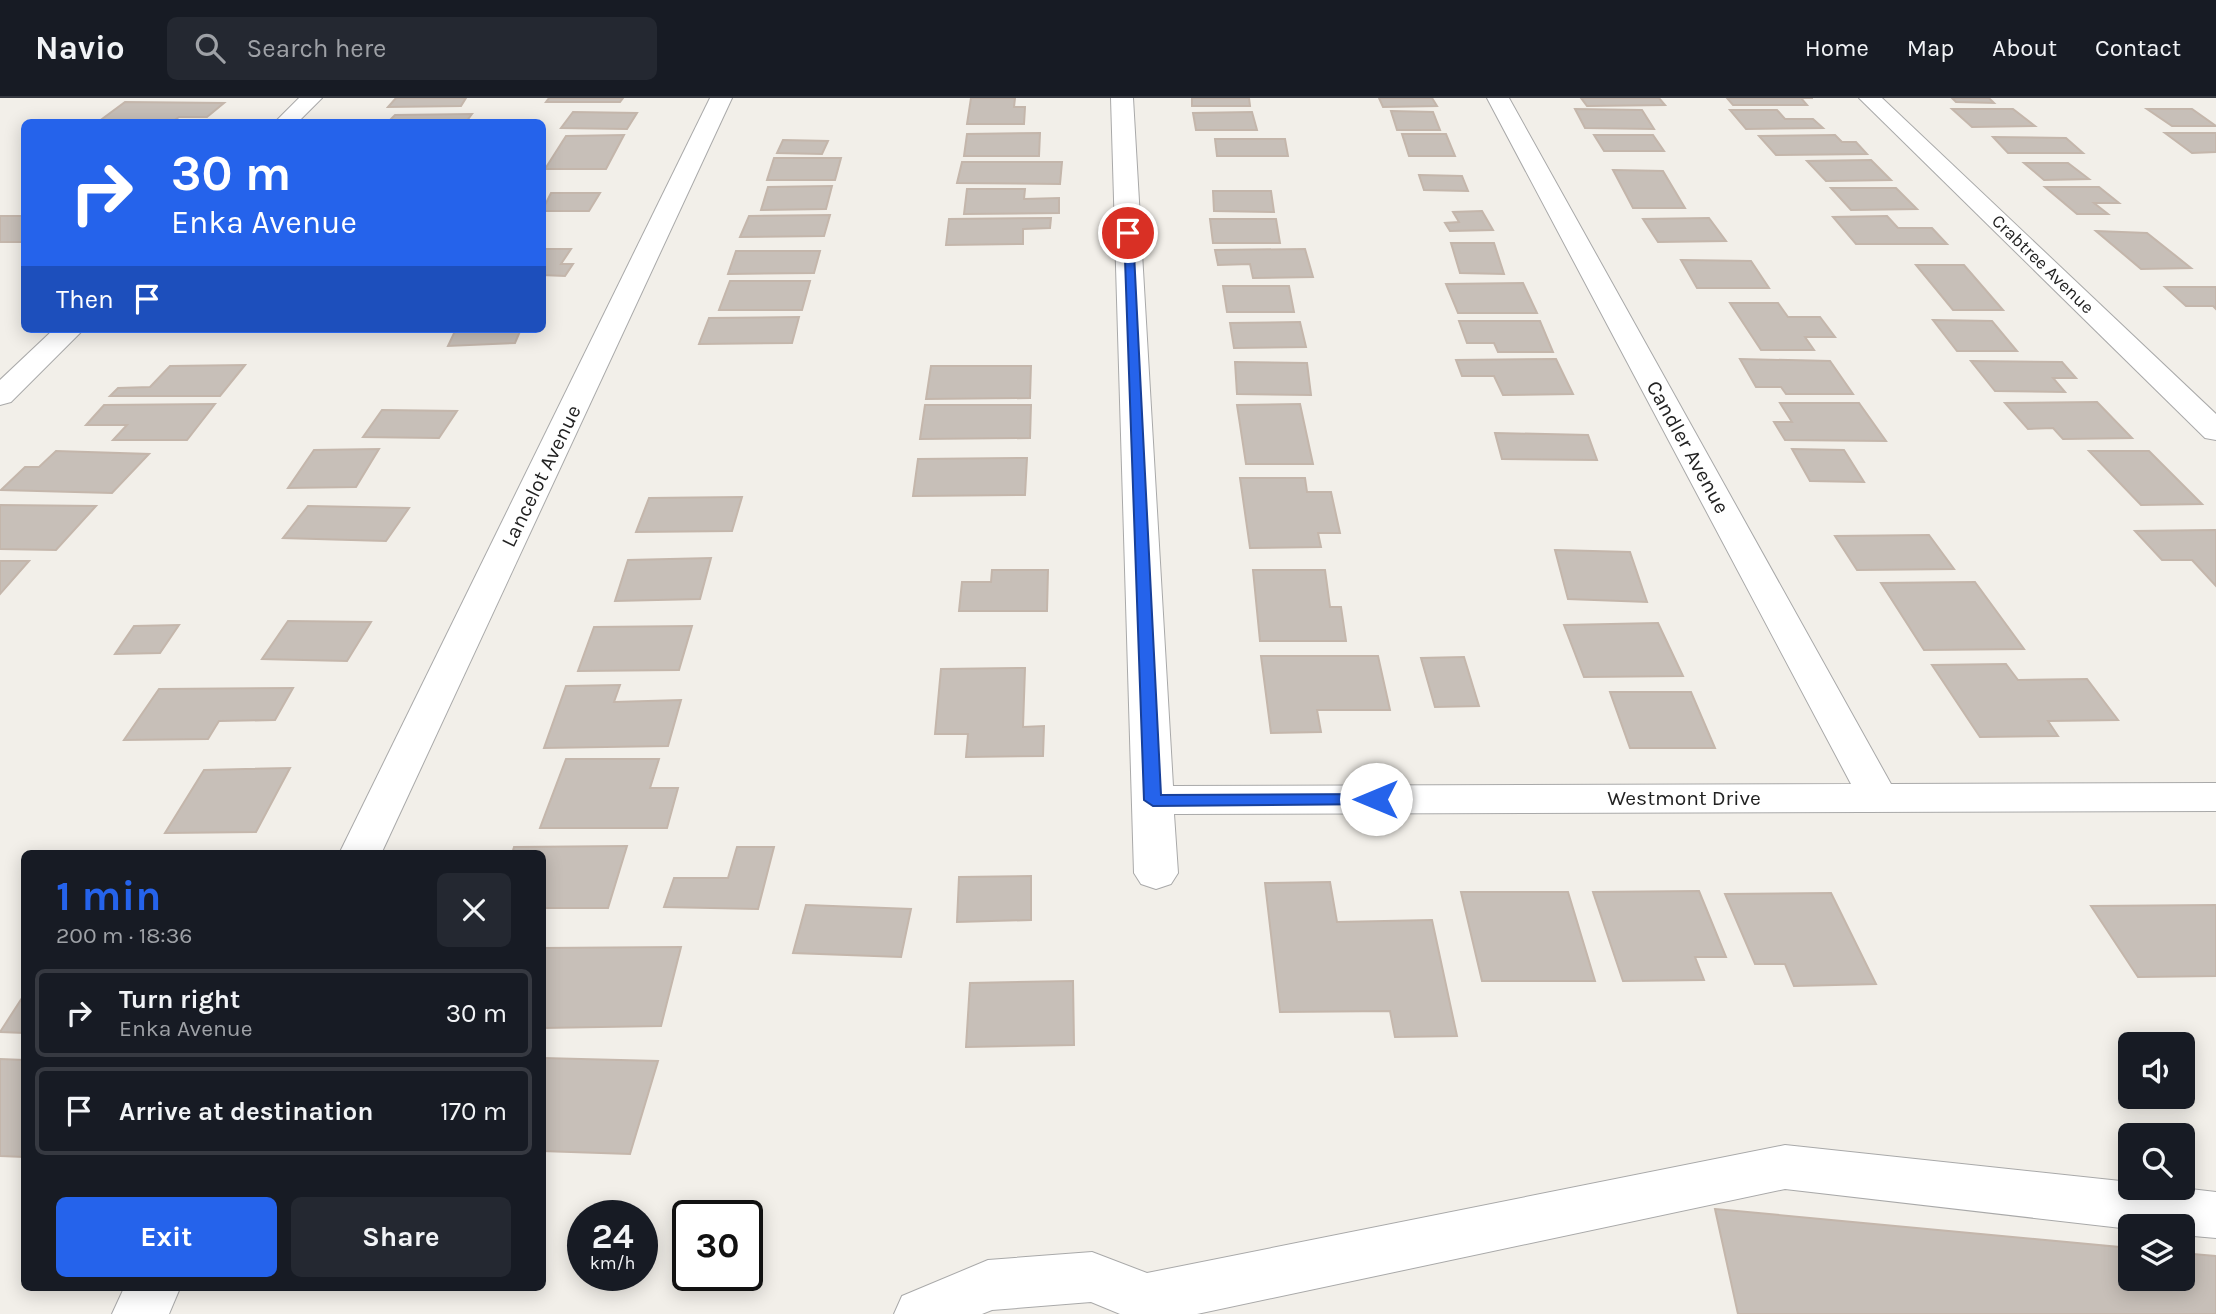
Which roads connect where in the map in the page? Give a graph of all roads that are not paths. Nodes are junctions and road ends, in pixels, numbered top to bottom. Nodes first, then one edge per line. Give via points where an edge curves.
1 (311, 98) edge
2 (721, 98) edge
3 (1122, 98) edge
4 (1498, 98) edge
5 (1870, 98) edge
6 (289, 119) edge
7 (66, 333) edge
8 (0, 396) edge
9 (2216, 431) edge
10 (1878, 797) junction
11 (2216, 797) edge
12 (1153, 800) junction
13 (362, 850) edge
14 (1156, 873) dead end
15 (2216, 1215) edge
16 (152, 1291) edge
17 (140, 1314) edge
18 (922, 1314) edge

1 - 6 street
2 - 13 street, Lancelot Avenue
3 - 12 street
4 - 10 street, Candler Avenue
5 - 9 street, Crabtree Avenue
7 - 8 street
10 - 11 street, Westmont Drive
10 - 12 street, Westmont Drive
12 - 14 street
15 - 18 street via 1785,1167 1147,1299 1092,1277 988,1285
16 - 17 street

